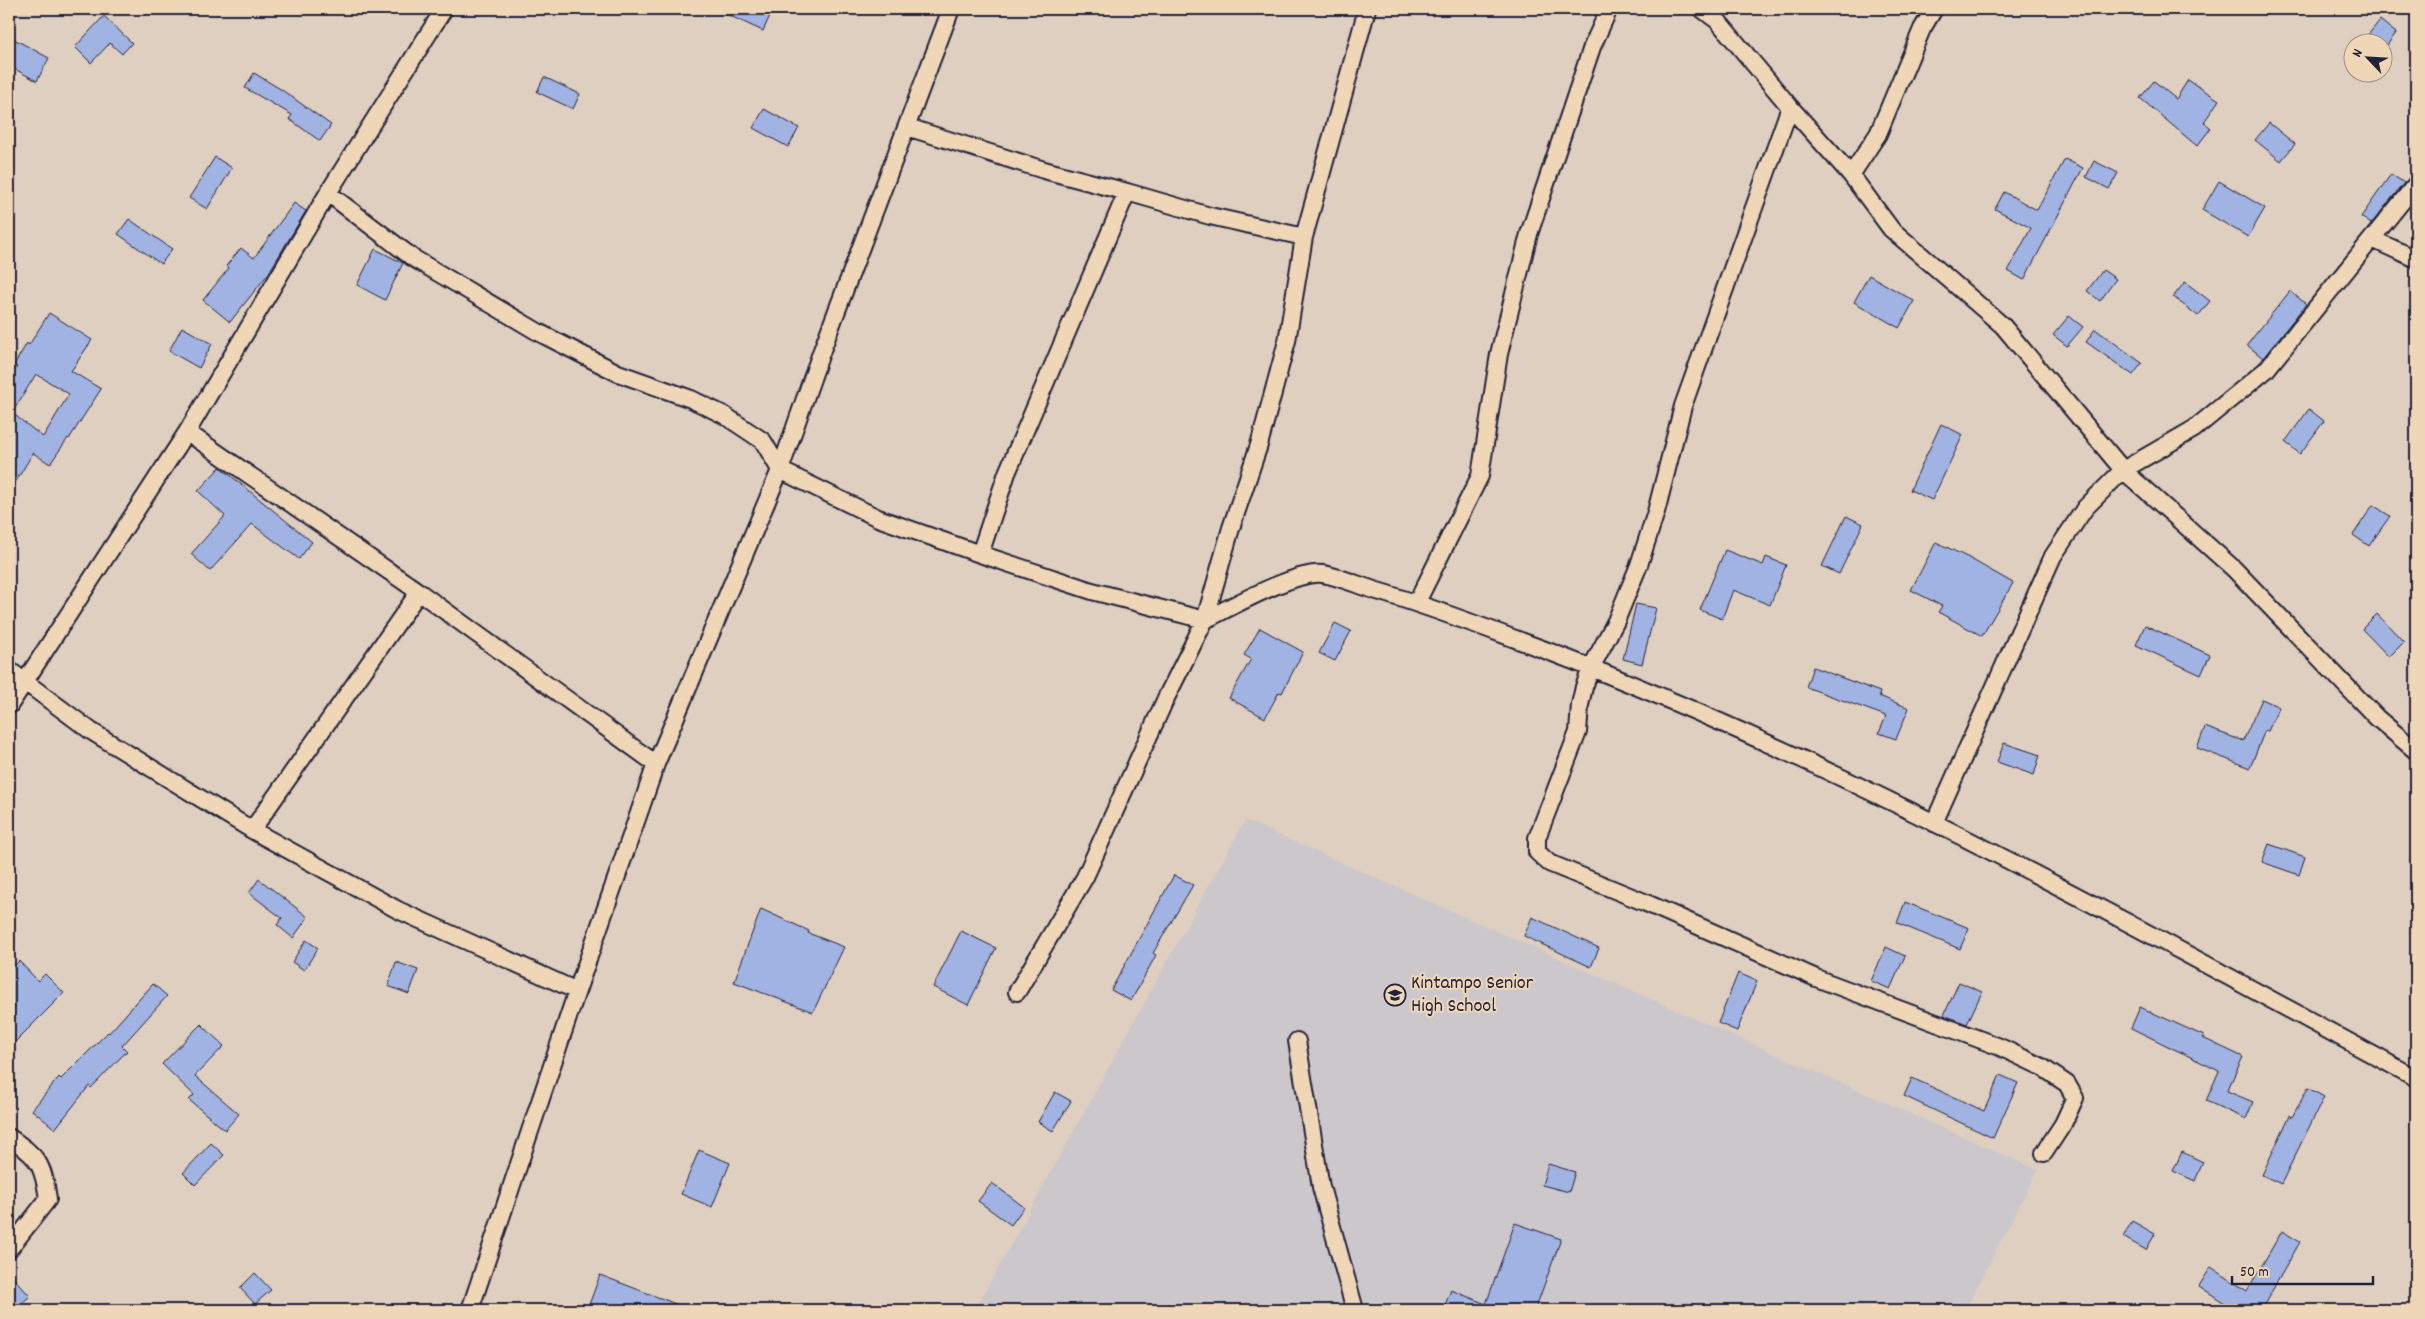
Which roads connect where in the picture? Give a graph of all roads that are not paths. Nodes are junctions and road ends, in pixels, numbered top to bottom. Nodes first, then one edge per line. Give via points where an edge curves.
1 (952, 9) edge
2 (1367, 9) edge
3 (1609, 9) edge
4 (1702, 9) edge
5 (1934, 9) edge
6 (436, 12) edge
7 (1790, 108) junction
8 (907, 127) junction
9 (1851, 175) junction
10 (2416, 184) edge
11 (1127, 192) junction
12 (328, 193) junction
13 (1304, 237) junction
14 (2372, 239) junction
15 (2416, 259) edge
16 (187, 432) junction
17 (780, 470) junction
18 (2123, 470) junction
19 (980, 554) junction
20 (419, 592) junction
21 (1417, 602) junction
22 (1205, 620) junction
23 (1591, 668) junction
24 (9, 670) edge
25 (25, 683) junction
26 (9, 706) edge
27 (2416, 751) edge
28 (656, 764) junction
29 (1934, 824) junction
30 (252, 830) junction
31 (577, 992) junction
32 (1017, 992) dead end
33 (1297, 1041) dead end
34 (2416, 1078) edge
35 (9, 1137) edge
36 (2044, 1153) dead end
37 (9, 1250) edge
38 (470, 1310) edge
39 (1355, 1310) edge

1 - 8 street
2 - 13 street
3 - 21 street via 1592,47 1529,234 1499,354 1480,476
4 - 7 street via 1718,21
5 - 9 street via 1922,29 1878,134
6 - 12 street
7 - 9 street
7 - 23 street via 1683,406 1639,565 1616,621
8 - 11 street
8 - 17 street
9 - 18 street via 1891,229 2003,326
10 - 14 street
11 - 13 street via 1210,216
11 - 19 street via 1008,473
12 - 16 street
12 - 17 street via 413,258 538,332 618,372 724,415 763,442
13 - 22 street via 1287,341
14 - 15 street
14 - 18 street via 2266,370 2194,429
16 - 20 street
16 - 25 street
17 - 19 street via 878,518
17 - 28 street
18 - 27 street via 2234,569 2377,718
18 - 29 street via 2085,508 2052,556
19 - 22 street via 1092,590
20 - 28 street
20 - 30 street
21 - 22 street via 1320,573 1274,586
21 - 23 street
22 - 32 street via 1166,698 1086,877
23 - 29 street via 1711,718
23 - 36 street via 1580,706 1578,732 1538,838 1538,852 1550,863 1816,978 2000,1047 2042,1067 2067,1084 2075,1098
24 - 25 street
25 - 26 street
25 - 30 street via 90,731
28 - 31 street
29 - 34 street
30 - 31 street via 398,910
31 - 38 street
33 - 39 street via 1321,1187
35 - 37 street via 32,1152 45,1176 48,1199

